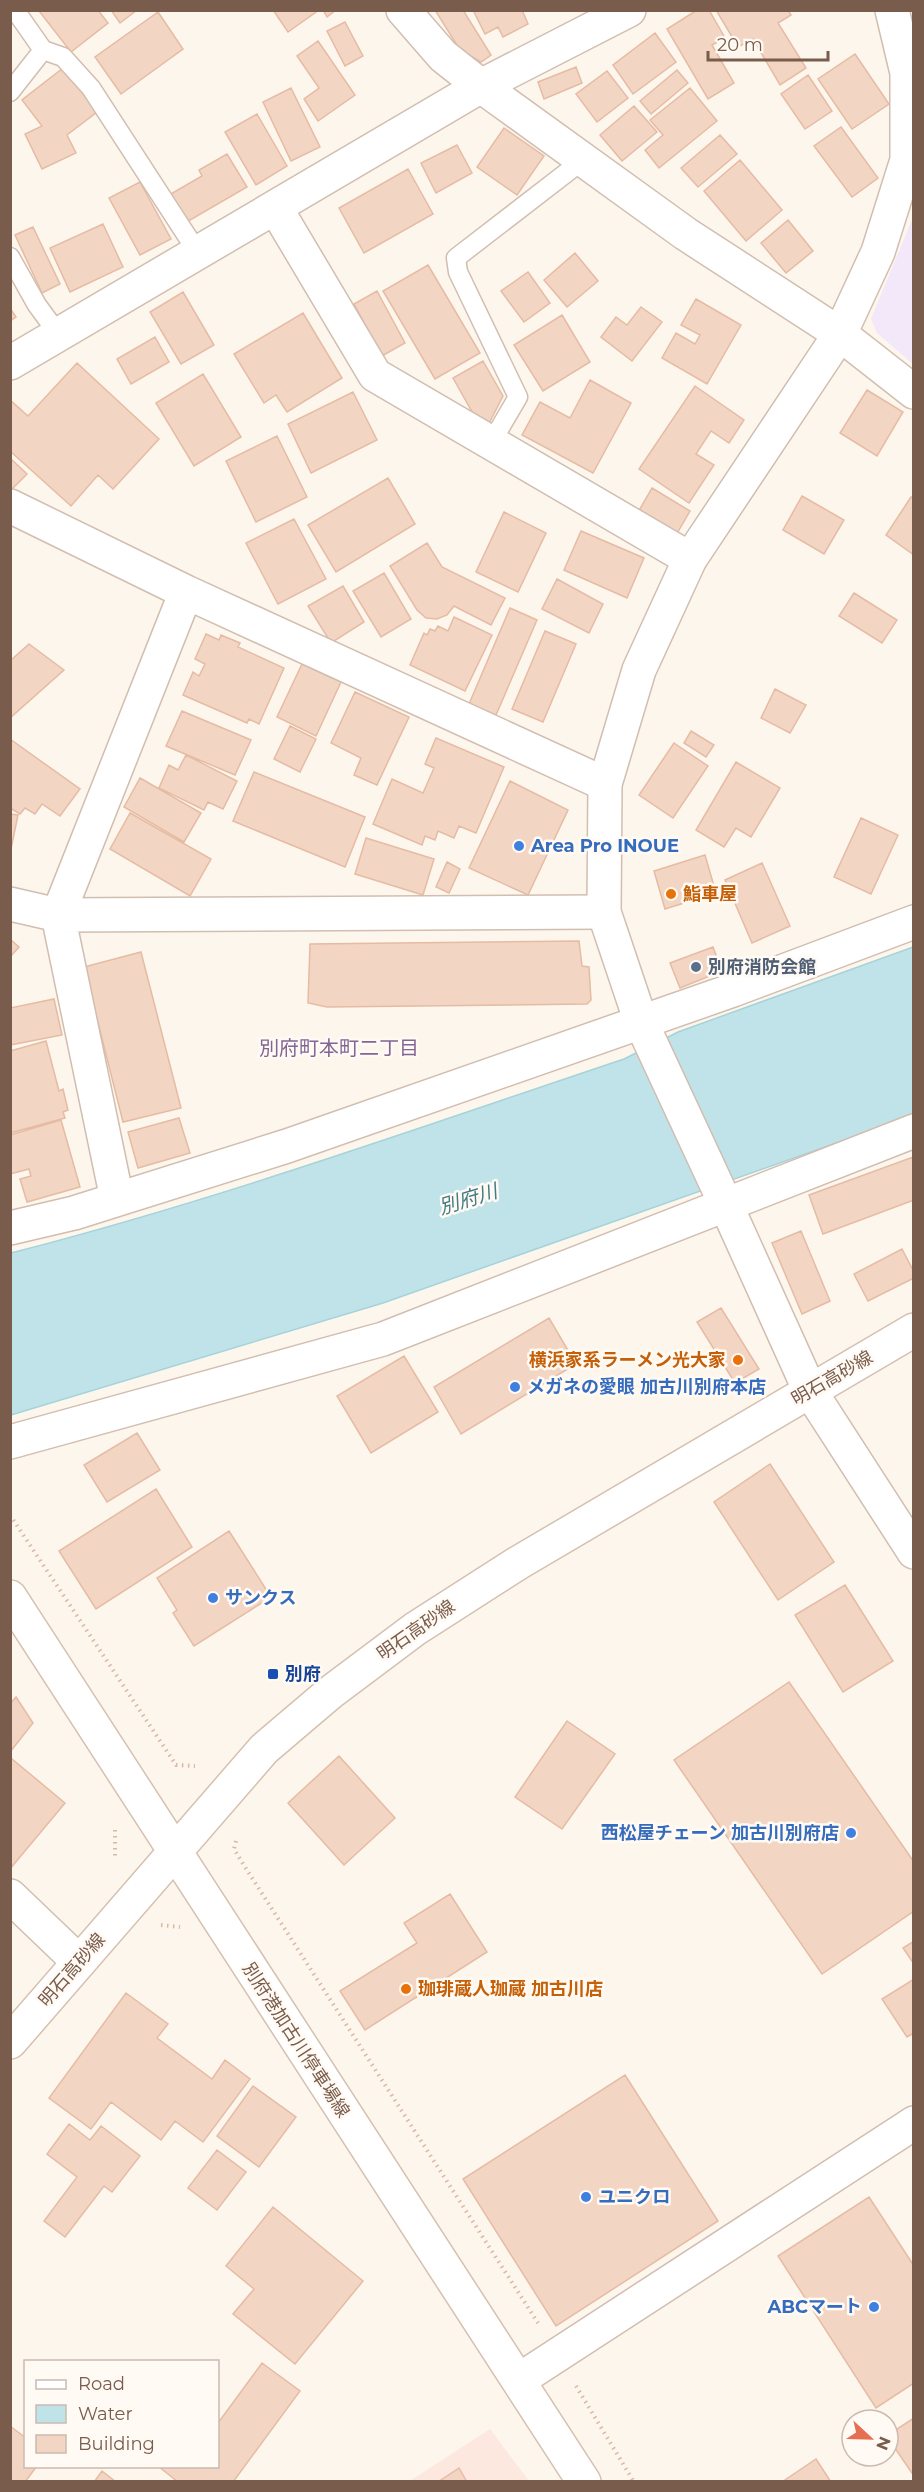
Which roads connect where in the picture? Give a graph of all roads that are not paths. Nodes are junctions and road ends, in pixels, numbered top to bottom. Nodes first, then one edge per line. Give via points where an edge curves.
1 (15, 10) edge
2 (403, 10) edge
3 (628, 10) edge
4 (892, 10) edge
5 (43, 50) junction
6 (481, 86) junction
7 (10, 92) edge
8 (584, 160) junction
9 (275, 207) junction
10 (198, 253) junction
11 (10, 257) edge
12 (840, 334) junction
13 (59, 335) junction
14 (10, 363) edge
15 (914, 392) edge
16 (491, 443) junction
17 (10, 506) edge
18 (690, 559) junction
19 (186, 592) junction
20 (605, 784) junction
21 (10, 904) edge
22 (604, 912) junction
23 (58, 915) junction
24 (914, 922) edge
25 (641, 1022) junction
26 (914, 1131) edge
27 (117, 1200) junction
28 (726, 1205) junction
29 (10, 1228) edge
30 (914, 1330) edge
31 (810, 1391) junction
32 (10, 1442) edge
33 (914, 1552) edge
34 (10, 1597) edge
35 (173, 1851) junction
36 (10, 1896) edge
37 (79, 1962) junction
38 (10, 2042) edge
39 (914, 2123) edge
40 (519, 2380) junction
41 (584, 2481) edge

1 - 5 lane
2 - 6 street via 443,56
3 - 6 street
4 - 12 street via 907,73 907,160 878,252
5 - 7 lane
5 - 10 lane via 63,57 91,88
6 - 8 street
6 - 9 street
8 - 12 street via 686,234
8 - 16 lane via 456,258 458,272 518,397
9 - 10 street
9 - 16 street via 375,375
10 - 13 street
11 - 13 lane
12 - 15 street
12 - 18 street
13 - 14 street
16 - 18 street
17 - 19 street
18 - 20 street via 639,670
19 - 20 street
19 - 23 street
20 - 22 street
21 - 23 street
22 - 23 street
22 - 25 street
23 - 27 street
24 - 25 street
25 - 27 street via 287,1146
25 - 28 street
26 - 28 street
27 - 29 street
28 - 31 street
28 - 32 street via 383,1339
30 - 31 street, 明石高砂線
31 - 33 street
31 - 35 street, 明石高砂線 via 518,1563 415,1629 264,1749
34 - 35 street, 別府港加古川停車場線
35 - 37 street, 明石高砂線
35 - 40 street, 別府港加古川停車場線
36 - 37 street
37 - 38 street, 明石高砂線
39 - 40 street
40 - 41 street, 別府港加古川停車場線

